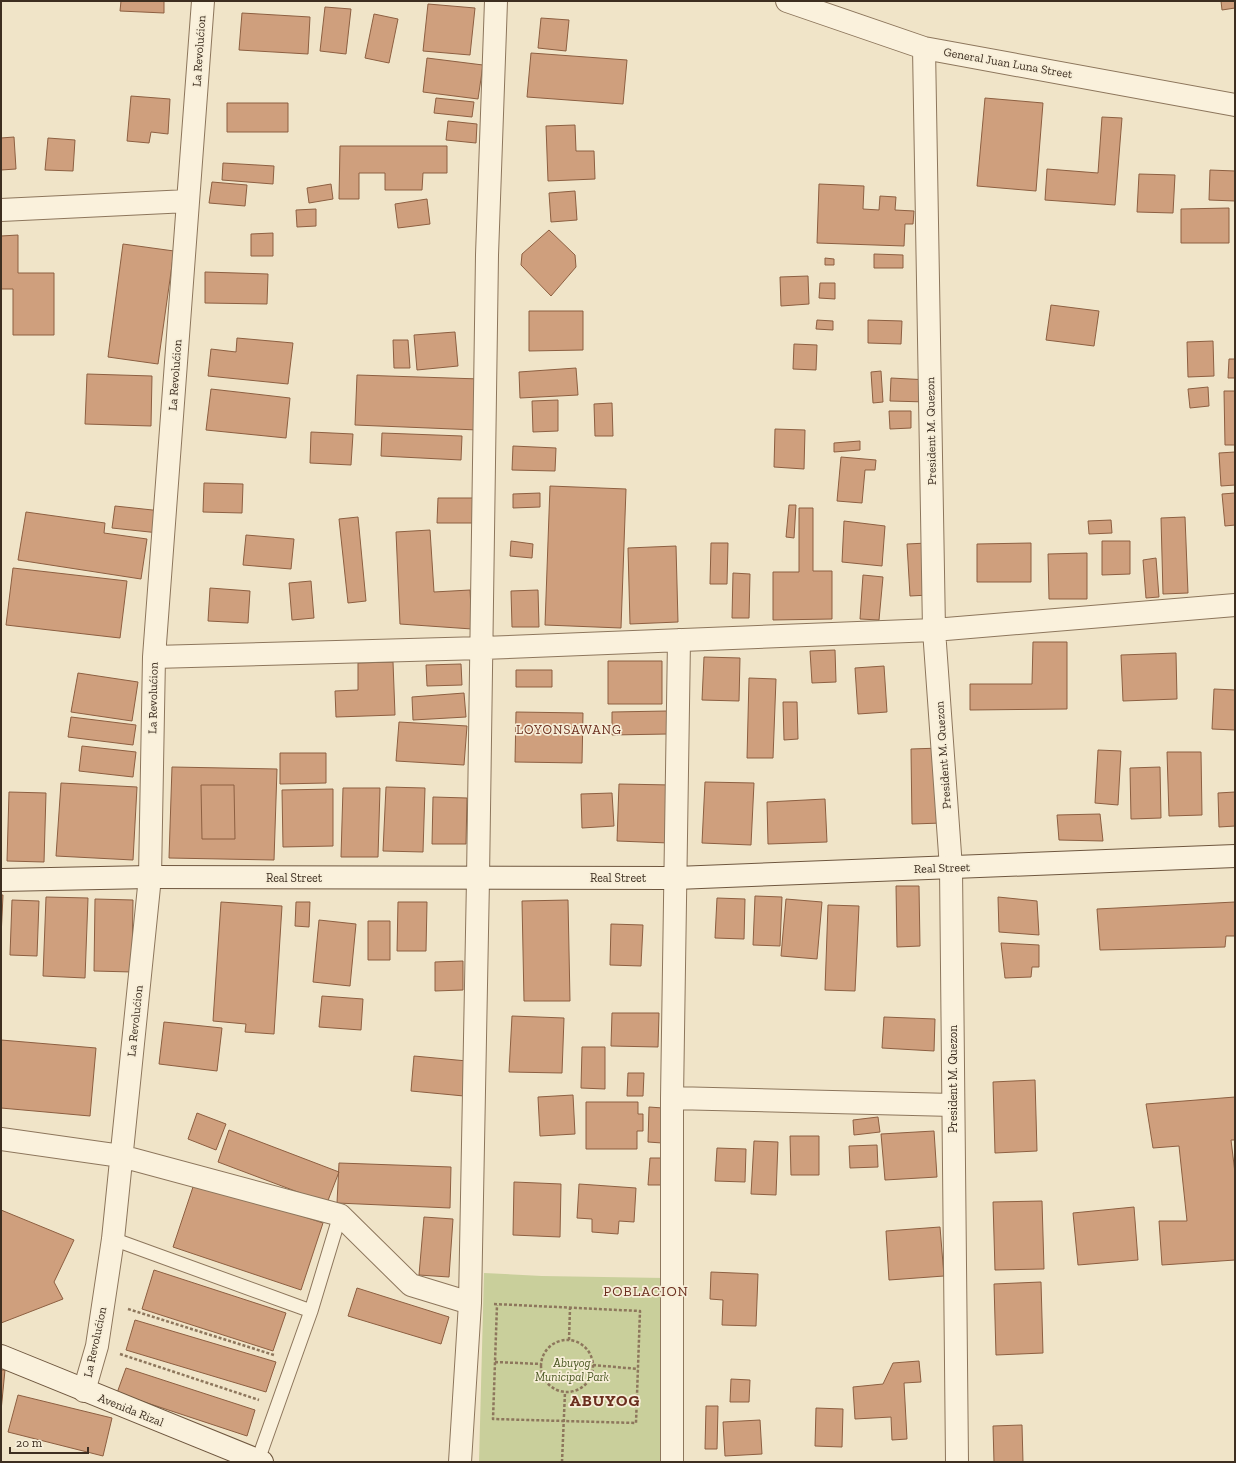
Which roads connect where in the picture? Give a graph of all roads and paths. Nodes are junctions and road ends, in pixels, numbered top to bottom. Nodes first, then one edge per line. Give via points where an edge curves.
1 (203, 1) edge
2 (496, 1) edge
3 (787, 1) edge
4 (924, 48) junction
5 (1235, 105) edge
6 (188, 200) junction
7 (1, 210) edge
8 (1235, 605) edge
9 (934, 630) junction
10 (679, 640) junction
11 (482, 648) junction
12 (154, 657) junction
13 (1235, 856) edge
14 (951, 868) junction
15 (150, 877) junction
16 (676, 878) junction
17 (478, 879) junction
18 (1, 880) edge
19 (672, 1098) junction
20 (953, 1105) junction
21 (1, 1138) edge
22 (121, 1156) junction
23 (340, 1215) junction
24 (113, 1239) junction
25 (104, 1302) junction
26 (470, 1303) junction
27 (497, 1305) junction
28 (570, 1308) junction
29 (312, 1311) junction
30 (569, 1340) junction
31 (97, 1346) junction
32 (1, 1356) edge
33 (293, 1361) junction
34 (495, 1362) junction
35 (542, 1364) junction
36 (593, 1365) junction
37 (638, 1369) junction
38 (84, 1392) junction
39 (565, 1392) junction
40 (277, 1406) junction
41 (565, 1421) junction
42 (260, 1461) edge
43 (460, 1462) edge
44 (562, 1462) edge
45 (672, 1462) edge
46 (957, 1462) edge

1 - 6 street, La Revolućion
2 - 11 street via 487,255
3 - 4 street, General Juan Luna Street
4 - 5 street, General Juan Luna Street
4 - 9 street, President M. Quezon
6 - 7 street
6 - 12 street, La Revolućion
8 - 9 street
9 - 10 street
9 - 14 street, President M. Quezon
10 - 11 street
10 - 16 street
11 - 12 street
11 - 17 street
12 - 15 street, La Revolućion
13 - 14 street, Real Street
14 - 16 street, Real Street
14 - 20 street, President M. Quezon
15 - 17 street, Real Street
15 - 18 street, Real Street
15 - 22 street, La Revolućion
16 - 17 street, Real Street
16 - 19 street
17 - 26 street
19 - 20 street
19 - 45 street
20 - 46 street, President M. Quezon
21 - 22 street
22 - 23 street
22 - 24 street, La Revolućion
23 - 26 street via 411,1285
23 - 29 lane
24 - 25 street, La Revolućion
24 - 29 lane
25 - 31 street, La Revolućion
25 - 33 path
26 - 27 path
26 - 43 street
27 - 28 path
27 - 34 path
28 - 30 path
28 - 37 path via 640,1311
29 - 33 lane
30 - 35 path via 549,1347
30 - 36 path via 583,1346 591,1355
31 - 38 street, La Revolućion
31 - 40 path
32 - 38 street, Avenida Rizal
33 - 40 lane
34 - 35 path
34 - 41 path via 493,1419
35 - 39 path via 542,1374 546,1381 553,1388
36 - 37 path
36 - 39 path via 587,1383 576,1391
37 - 41 path via 636,1423
38 - 42 street, Avenida Rizal
39 - 41 path
40 - 42 lane
41 - 44 path

